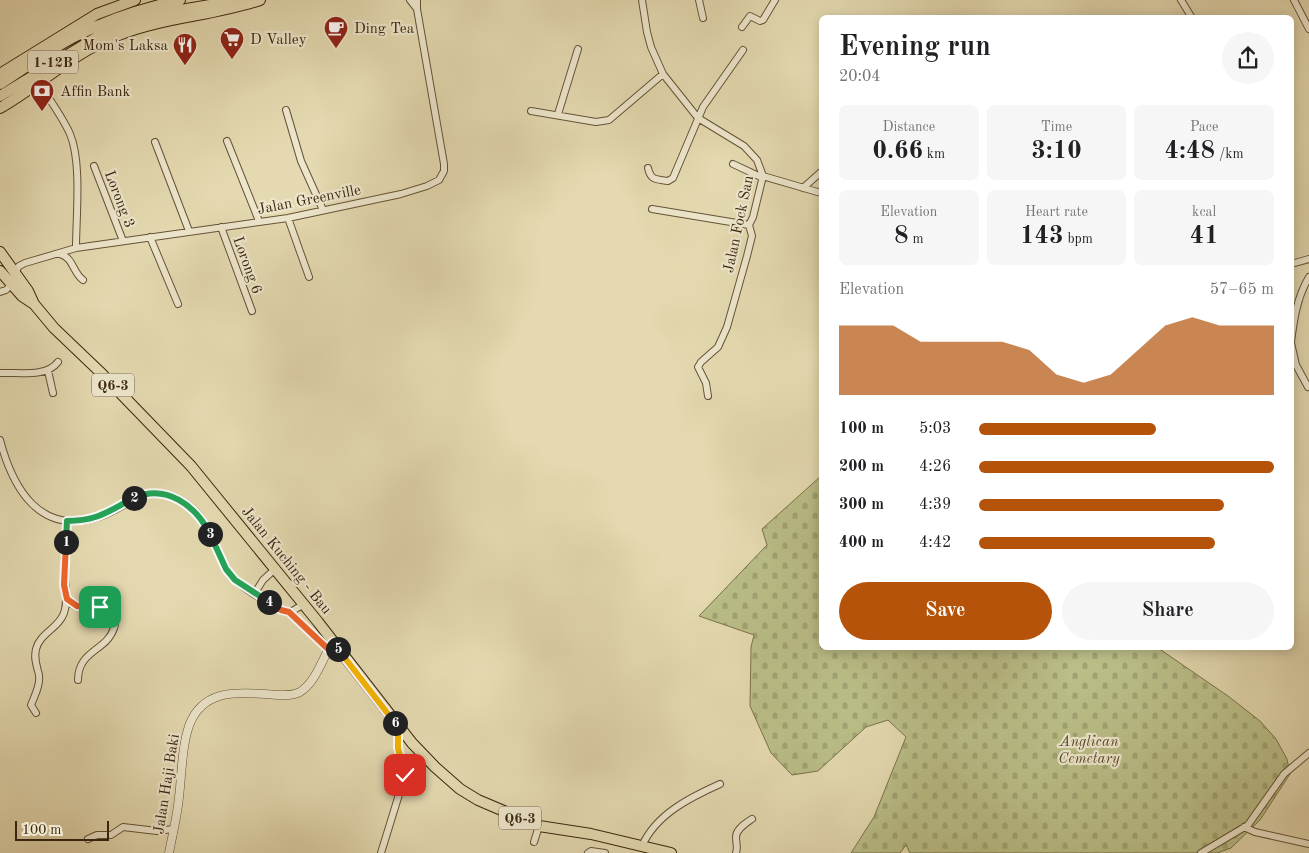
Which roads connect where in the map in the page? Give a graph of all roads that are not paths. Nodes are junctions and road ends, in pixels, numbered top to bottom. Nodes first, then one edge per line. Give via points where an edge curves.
1 (135, 0) edge
2 (180, 0) edge
3 (239, 0) edge
4 (260, 0) edge
5 (410, 0) edge
6 (417, 0) edge
7 (642, 0) edge
8 (699, 0) edge
9 (775, 0) edge
10 (1181, 0) edge
11 (1294, 0) edge
12 (417, 9) junction
13 (1190, 15) edge
14 (703, 18) dead end
15 (106, 26) junction
16 (742, 27) dead end
17 (1309, 29) edge
18 (578, 49) dead end
19 (743, 50) dead end
20 (0, 74) edge
21 (663, 74) junction
22 (38, 82) junction
23 (0, 84) edge
24 (0, 96) edge
25 (0, 108) edge
26 (286, 110) dead end
27 (531, 111) dead end
28 (558, 114) junction
29 (698, 118) junction
30 (227, 141) dead end
31 (155, 142) dead end
32 (733, 164) dead end
33 (94, 166) dead end
34 (648, 168) dead end
35 (819, 174) edge
36 (763, 177) junction
37 (803, 188) junction
38 (819, 192) edge
39 (652, 209) dead end
40 (323, 210) junction
41 (288, 218) junction
42 (259, 222) junction
43 (749, 226) junction
44 (220, 227) junction
45 (189, 231) junction
46 (150, 237) junction
47 (123, 241) junction
48 (76, 248) junction
49 (0, 252) edge
50 (59, 253) junction
51 (1309, 259) edge
52 (1294, 263) edge
53 (0, 271) edge
54 (15, 272) junction
55 (309, 277) dead end
56 (1309, 277) edge
57 (83, 280) dead end
58 (11, 285) junction
59 (0, 292) edge
60 (34, 304) junction
61 (178, 304) dead end
62 (252, 311) dead end
63 (1294, 319) edge
64 (1294, 357) edge
65 (58, 362) dead end
66 (48, 370) junction
67 (0, 373) edge
68 (1308, 387) edge
69 (53, 393) dead end
70 (708, 396) dead end
71 (0, 440) edge
72 (67, 521) junction
73 (274, 570) junction
74 (255, 593) junction
75 (67, 599) junction
76 (304, 604) junction
77 (289, 612) junction
78 (331, 646) junction
79 (78, 680) dead end
80 (36, 713) dead end
81 (398, 726) junction
82 (1309, 753) edge
83 (720, 784) dead end
84 (752, 819) dead end
85 (538, 826) junction
86 (1244, 827) junction
87 (174, 829) junction
88 (88, 839) dead end
89 (534, 842) dead end
90 (1309, 844) edge
91 (642, 846) junction
92 (168, 853) edge
93 (381, 853) edge
94 (588, 853) edge
95 (605, 853) edge
96 (671, 853) edge
97 (736, 853) edge
98 (1201, 853) edge

1 - 20 main road via 97,14
2 - 15 main road via 148,7
3 - 15 main road, 1-12B
4 - 22 main road via 118,35
5 - 12 street, Jalan Greenville
6 - 12 street, Jalan Greenville
7 - 21 street, Jalan Fock San via 651,47
8 - 14 street
9 - 16 street via 763,20 750,16
10 - 13 street
11 - 17 street
12 - 40 street, Jalan Greenville via 444,171 439,180 427,186
15 - 23 main road via 64,42
15 - 24 main road, 1-12B
18 - 28 street
19 - 29 street
21 - 28 street via 609,120 596,122
21 - 29 street, Jalan Fock San
22 - 25 main road
22 - 48 street via 71,135 75,151
26 - 40 street via 301,161
27 - 28 street
29 - 34 street via 670,180 652,178
29 - 36 street, Jalan Fock San via 744,146 757,160
30 - 42 street
31 - 45 street
32 - 36 street
33 - 47 street, Lorong 3
35 - 37 street
36 - 37 street
36 - 43 street, Jalan Fock San
37 - 38 street
39 - 43 street
40 - 41 street, Jalan Greenville
41 - 42 street, Jalan Greenville
41 - 55 street
42 - 44 street, Jalan Greenville
43 - 70 street, Jalan Fock San via 752,236 727,327 718,348 698,367
44 - 45 street, Jalan Greenville
44 - 62 street, Lorong 6
45 - 46 street, Jalan Greenville
46 - 47 street, Jalan Greenville
46 - 61 street
47 - 48 street, Jalan Greenville
48 - 50 street, Jalan Greenville
49 - 54 main road, Jalan Kuching - Bau
50 - 54 street, Jalan Greenville via 25,263
50 - 57 street via 65,255
51 - 52 street
53 - 58 main road, Jalan Kuching - Bau
54 - 60 main road, Jalan Kuching - Bau
56 - 63 street via 1302,288
58 - 59 street
58 - 60 main road, Jalan Kuching - Bau
60 - 73 main road, Jalan Kuching - Bau / Q6-3 via 191,466
64 - 68 street
65 - 66 street
66 - 67 street
66 - 69 street
71 - 72 street via 8,468 21,493 43,512
72 - 74 street via 85,521 102,516 149,493 173,498 188,505 200,518 226,569 235,580
72 - 75 street via 64,566
73 - 74 street
73 - 76 main road, Jalan Kuching - Bau / Q6-3
74 - 77 street
75 - 79 street via 77,606 108,609 116,626 107,640 80,665
75 - 80 street via 62,617 36,647 34,659 39,678 31,704
76 - 77 street
76 - 78 main road, Jalan Kuching - Bau / Q6-3
77 - 78 street
78 - 81 main road, Jalan Kuching - Bau / Q6-3
78 - 87 street, Jalan Haji Baki via 308,685 299,693 289,696 237,692 220,695 203,704 192,719 186,738
81 - 85 main road, Jalan Kuching - Bau / Q6-3 via 460,789
81 - 93 street via 398,748 405,775
82 - 86 street via 1284,774
83 - 91 street via 673,809 651,830
84 - 97 street via 738,831
85 - 89 street
85 - 91 main road, Jalan Kuching - Bau / Q6-3
86 - 90 street
86 - 98 street
87 - 88 street via 157,831 123,827 111,835 97,834
87 - 92 street, Jalan Haji Baki
91 - 96 main road, Jalan Kuching - Bau / Q6-3
94 - 95 street

